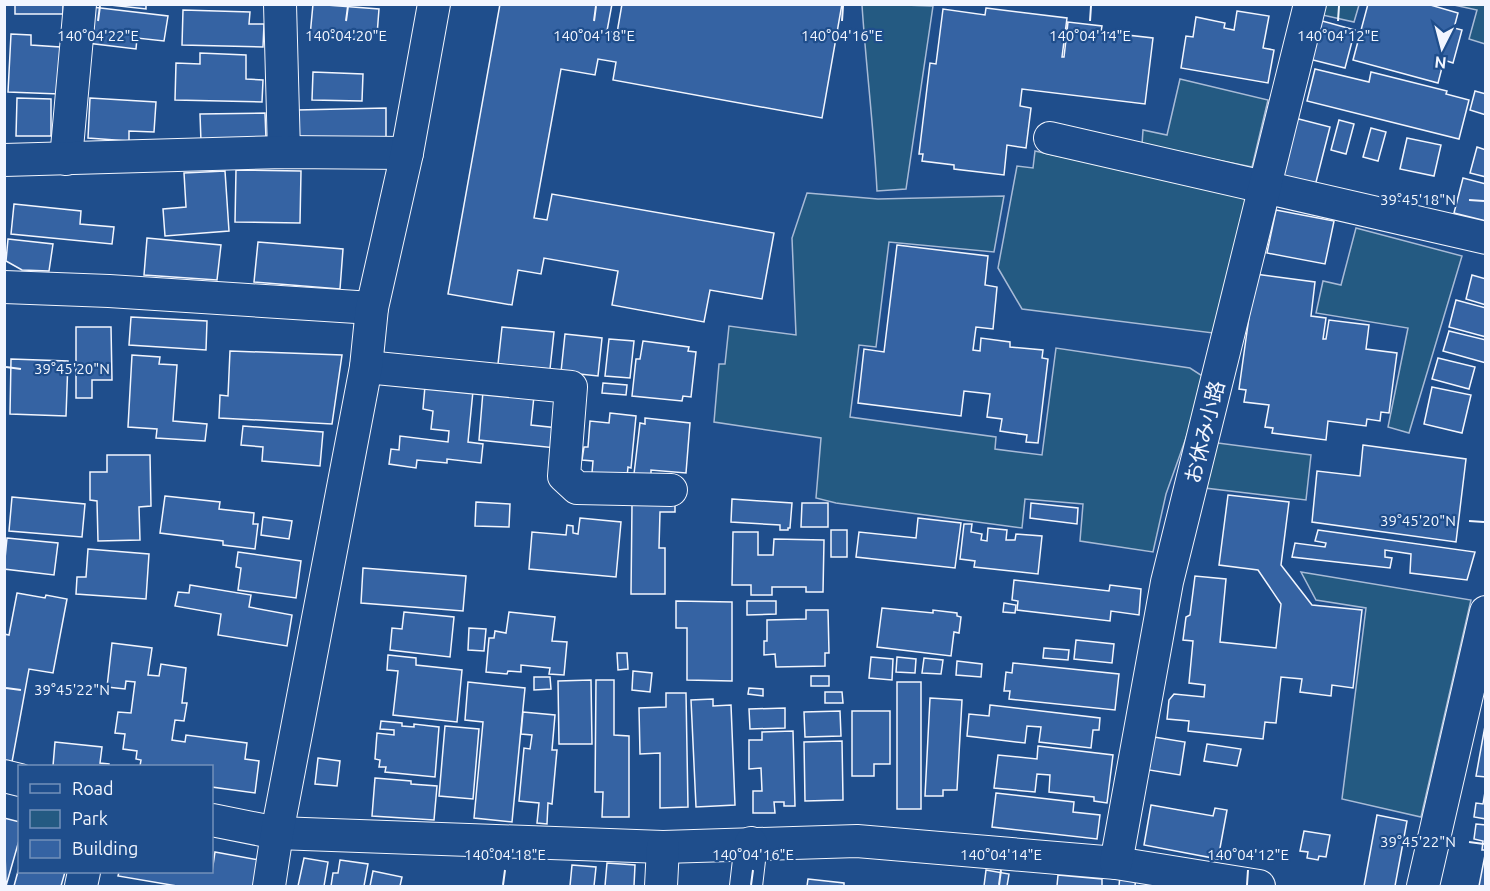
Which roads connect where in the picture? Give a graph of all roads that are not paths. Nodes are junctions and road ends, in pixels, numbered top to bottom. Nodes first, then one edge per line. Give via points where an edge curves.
1 (80, 4) edge
2 (280, 4) edge
3 (434, 4) edge
4 (1310, 4) edge
5 (1050, 138) dead end
6 (284, 152) junction
7 (407, 153) junction
8 (66, 159) junction
9 (4, 160) edge
10 (1266, 189) junction
11 (1485, 238) edge
12 (4, 287) edge
13 (372, 308) junction
14 (366, 366) junction
15 (671, 490) dead end
16 (1485, 612) edge
17 (213, 820) edge
18 (278, 833) junction
19 (751, 843) junction
20 (663, 847) junction
21 (1116, 862) junction
22 (269, 886) edge
23 (661, 886) edge
24 (746, 886) edge
25 (1259, 886) edge
26 (1423, 886) edge

1 - 8 street
2 - 6 street
3 - 7 street
4 - 10 street, お休み小路
5 - 10 street
6 - 7 street
6 - 8 street
7 - 13 street
8 - 9 street
10 - 11 street
10 - 21 street, お休み小路 via 1167,582
12 - 13 street
13 - 14 street
14 - 15 street via 571,387 564,476 578,488
14 - 18 street
16 - 26 street
17 - 18 street
18 - 20 street
18 - 22 street
19 - 20 street
19 - 21 street via 857,841
19 - 24 street
20 - 23 street
21 - 25 street

